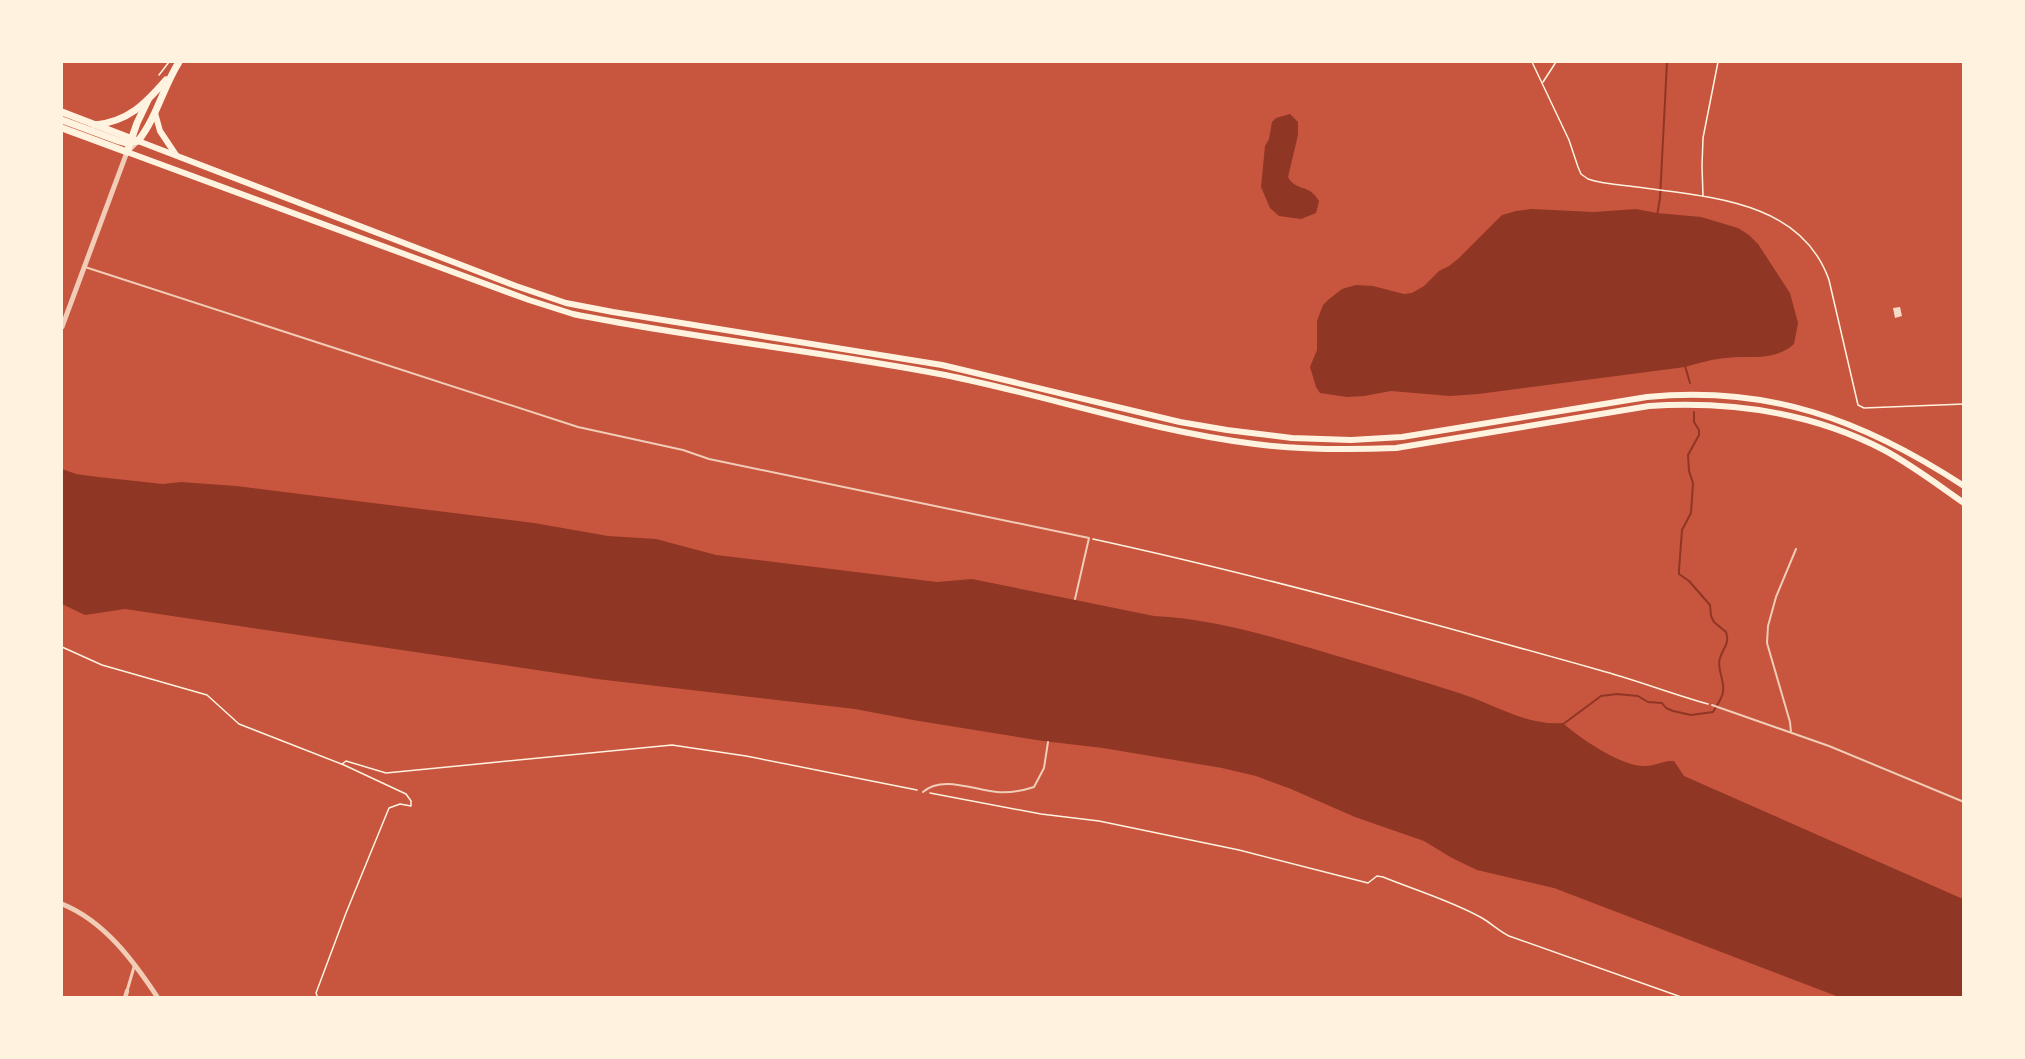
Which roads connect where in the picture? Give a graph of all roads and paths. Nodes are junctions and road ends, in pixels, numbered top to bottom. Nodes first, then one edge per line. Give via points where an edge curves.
1 (169, 62) edge
2 (179, 62) edge
3 (1532, 62) edge
4 (1556, 62) edge
5 (1718, 62) edge
6 (172, 74) junction
7 (158, 77) dead end
8 (1543, 83) junction
9 (148, 100) junction
10 (62, 112) edge
11 (155, 113) junction
12 (62, 120) edge
13 (95, 125) junction
14 (62, 128) edge
15 (133, 140) junction
16 (126, 155) junction
17 (177, 156) junction
18 (1703, 196) junction
19 (84, 267) junction
20 (62, 305) edge
21 (68, 308) junction
22 (62, 327) edge
23 (1964, 404) edge
24 (1964, 486) edge
25 (1964, 503) edge
26 (1089, 538) junction
27 (1796, 549) dead end
28 (1075, 599) dead end
29 (62, 647) edge
30 (1712, 705) joint
31 (1791, 732) junction
32 (1048, 742) dead end
33 (342, 764) junction
34 (923, 792) junction
35 (1964, 802) edge
36 (62, 904) edge
37 (135, 965) junction
38 (127, 991) joint
39 (125, 998) edge
40 (158, 998) edge
41 (318, 998) edge
42 (1684, 998) edge

1 - 7 path
2 - 6 main road
3 - 8 path
4 - 8 path
5 - 18 path via 1703,138
6 - 9 main road
6 - 11 main road
8 - 18 path via 1581,174 1593,181
9 - 13 main road via 126,117
9 - 15 main road
10 - 13 main road
11 - 15 main road via 149,126
11 - 17 main road via 160,131
12 - 15 main road via 118,141
13 - 15 main road
14 - 16 main road
15 - 16 main road
15 - 17 main road
16 - 19 street
16 - 25 main road via 573,314 942,375 1215,438 1291,448 1396,448 1649,406 1738,406 1803,419 1849,434 1902,461
17 - 24 main road via 566,303 942,366 1206,427 1292,438 1379,439 1647,397 1717,394 1788,405 1834,418 1899,447
18 - 23 path via 1749,207 1781,222 1799,234 1821,261 1831,287 1858,405 1864,408
19 - 21 street
19 - 26 lane via 578,427 709,459
20 - 21 street
21 - 22 street
26 - 28 lane
26 - 30 path via 1474,634
27 - 31 lane via 1776,597 1767,643
29 - 33 path via 102,665 207,694 238,724
30 - 31 lane
31 - 35 lane
32 - 34 lane via 1044,768 1034,787 998,792 935,784
33 - 34 path via 346,761 386,773 672,745
33 - 41 path via 406,794 411,806 389,808 317,990
34 - 42 path via 1041,814 1099,820 1368,883 1377,876 1383,877 1467,911 1509,936
36 - 37 street via 91,919
37 - 38 street
37 - 40 street
38 - 39 street

